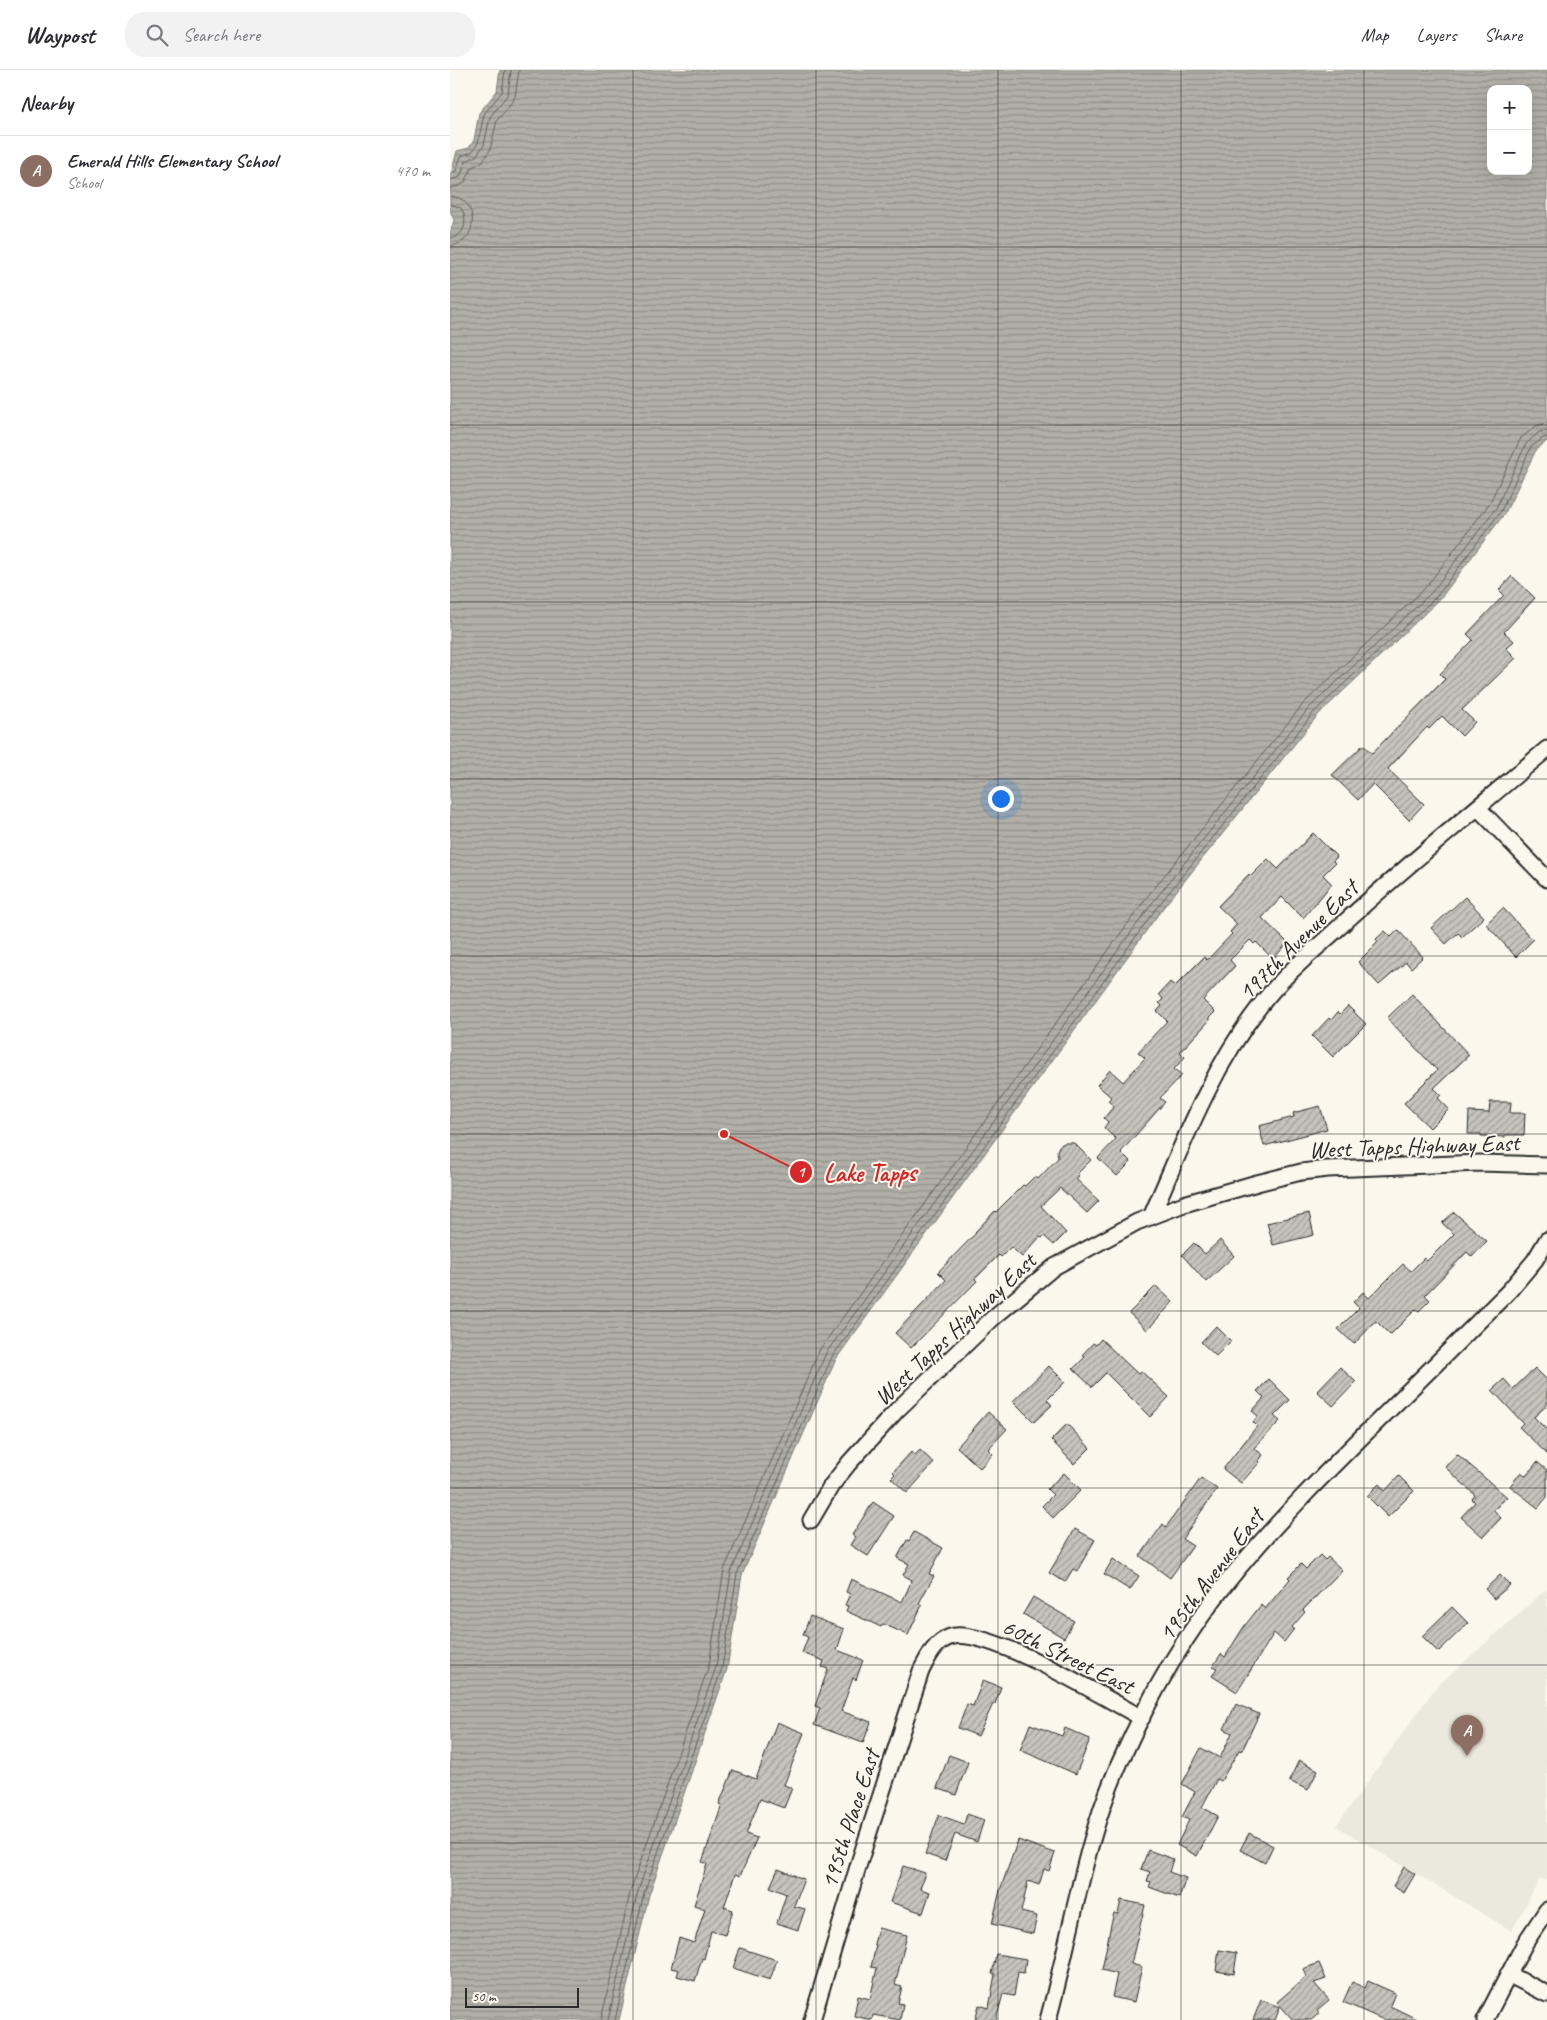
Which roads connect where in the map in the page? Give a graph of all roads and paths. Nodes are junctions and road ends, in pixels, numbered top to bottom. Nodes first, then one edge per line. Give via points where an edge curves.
1 (1547, 749) edge
2 (1478, 808) junction
3 (1547, 879) edge
4 (1547, 1165) edge
5 (1150, 1216) junction
6 (1547, 1240) edge
7 (811, 1520) dead end
8 (944, 1640) joint
9 (1142, 1718) junction
10 (1547, 1910) edge
11 (1508, 1974) junction
12 (1547, 1994) edge
13 (812, 2020) edge
14 (1048, 2020) edge
15 (1485, 2020) edge

1 - 2 street, 197th Avenue East
2 - 3 street
2 - 5 street, 197th Avenue East via 1302,960 1261,1005 1219,1067
4 - 5 street, West Tapps Highway East via 1480,1162 1328,1168 1257,1182
5 - 7 street, West Tapps Highway East via 1054,1268 990,1321 898,1410 850,1462
6 - 9 street, 195th Avenue East via 1509,1291 1293,1506 1233,1575 1190,1634
8 - 9 street, 60th Street East via 953,1636 973,1636 995,1643
8 - 13 street, 195th Place East via 936,1645 921,1670
9 - 14 street, 195th Avenue East via 1121,1760 1092,1841
10 - 11 street
11 - 12 street
11 - 15 street

